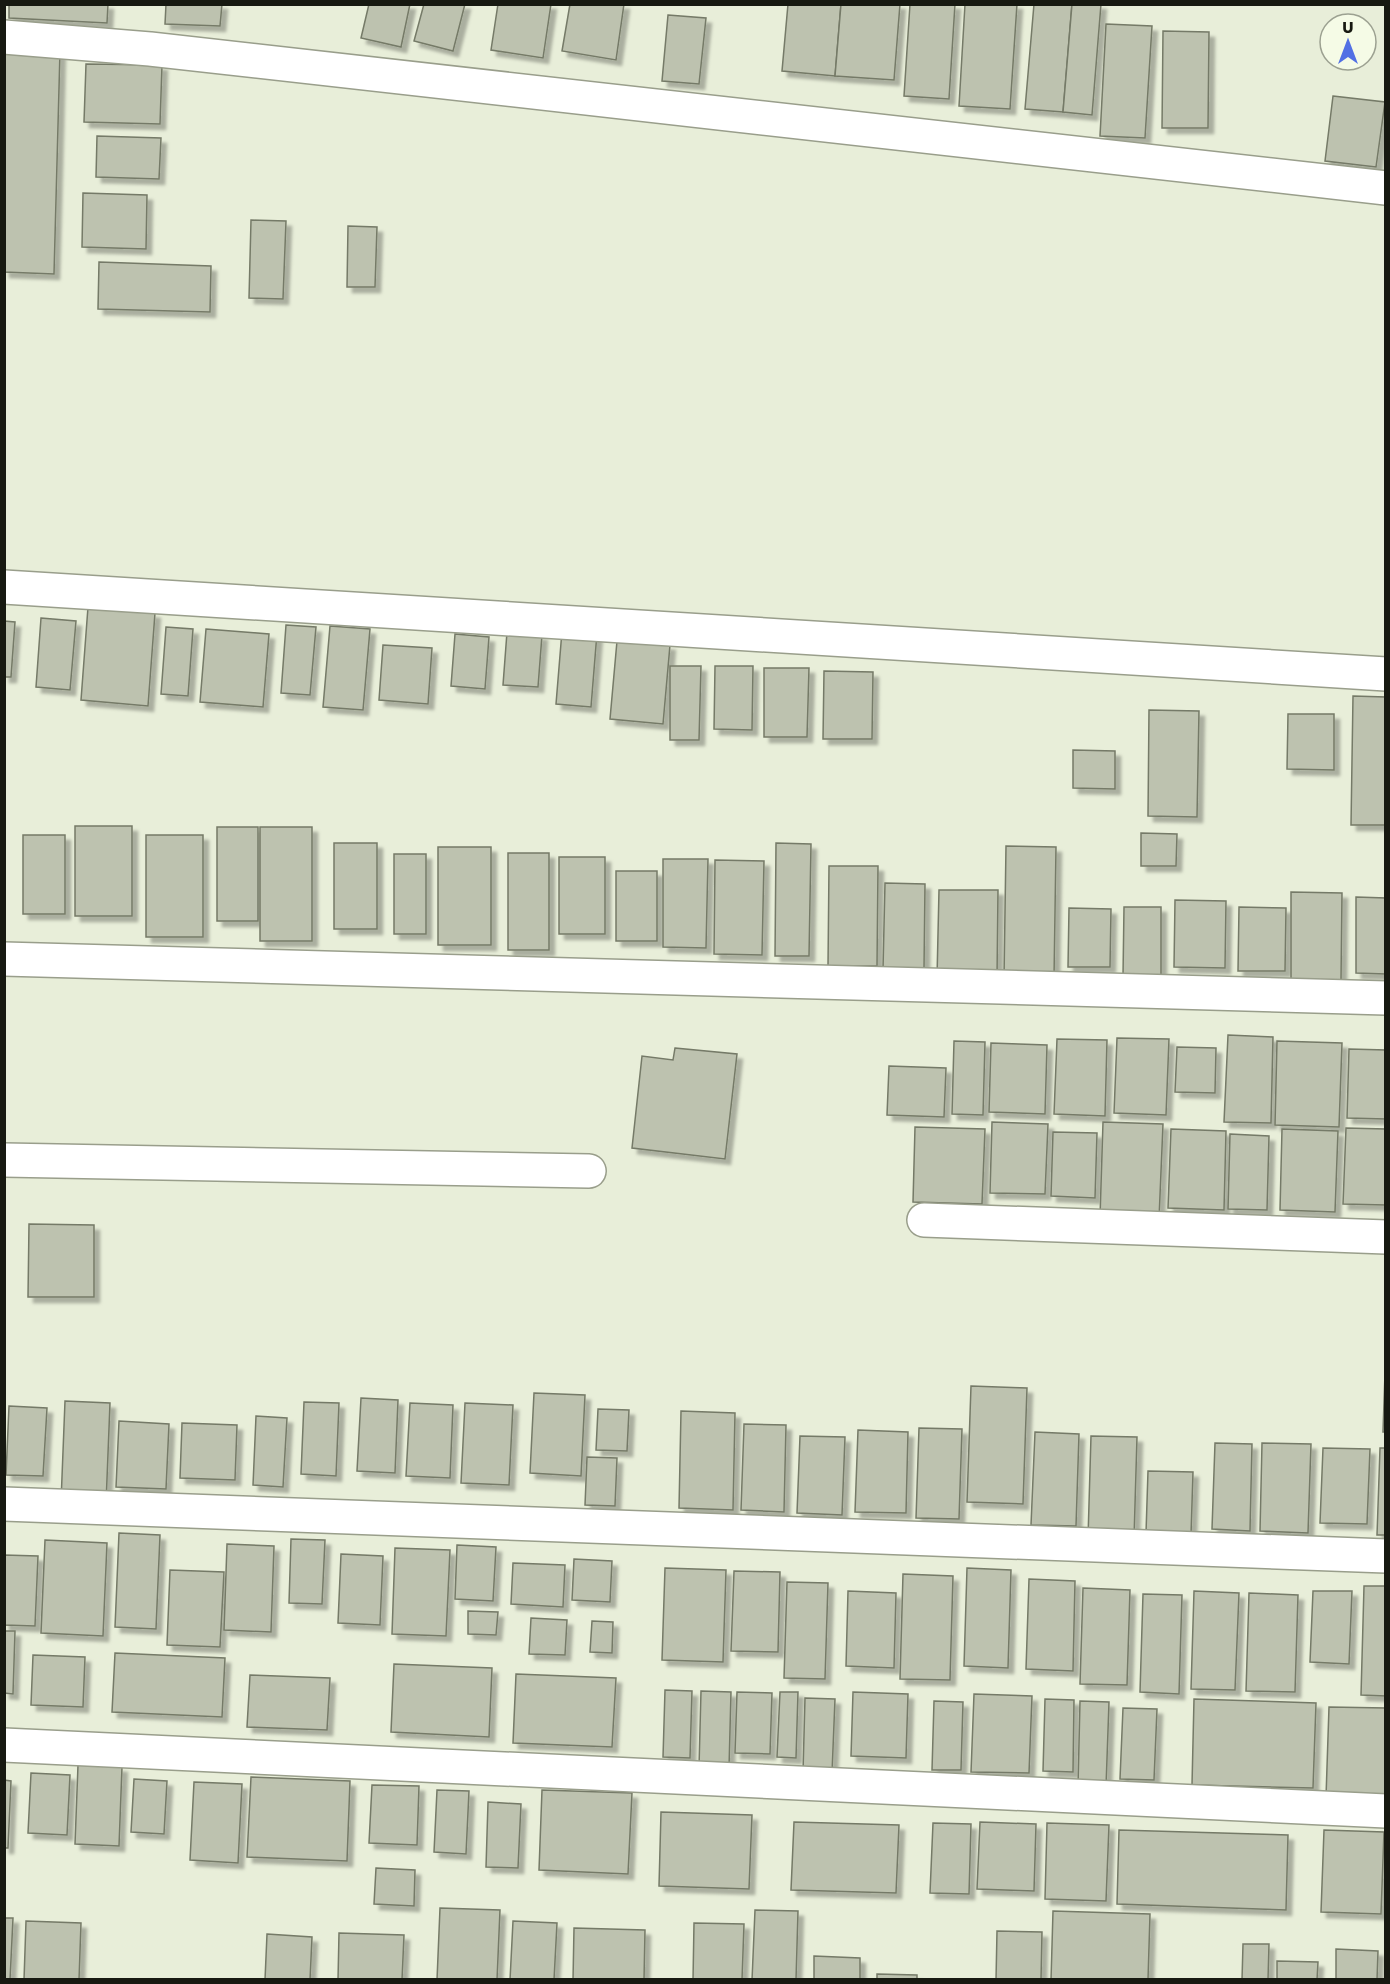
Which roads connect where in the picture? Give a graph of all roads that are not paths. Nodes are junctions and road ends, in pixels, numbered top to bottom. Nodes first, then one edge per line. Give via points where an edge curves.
1 (4, 38) edge
2 (1386, 188) edge
3 (4, 587) edge
4 (1386, 674) edge
5 (4, 959) edge
6 (1386, 998) edge
7 (4, 1160) edge
8 (589, 1172) dead end
9 (924, 1220) dead end
10 (1386, 1237) edge
11 (4, 1504) edge
12 (1386, 1556) edge
13 (4, 1745) edge
14 (1386, 1811) edge

1 - 2 street via 150,50
3 - 4 street
5 - 6 street
7 - 8 street
9 - 10 street
11 - 12 street
13 - 14 street

